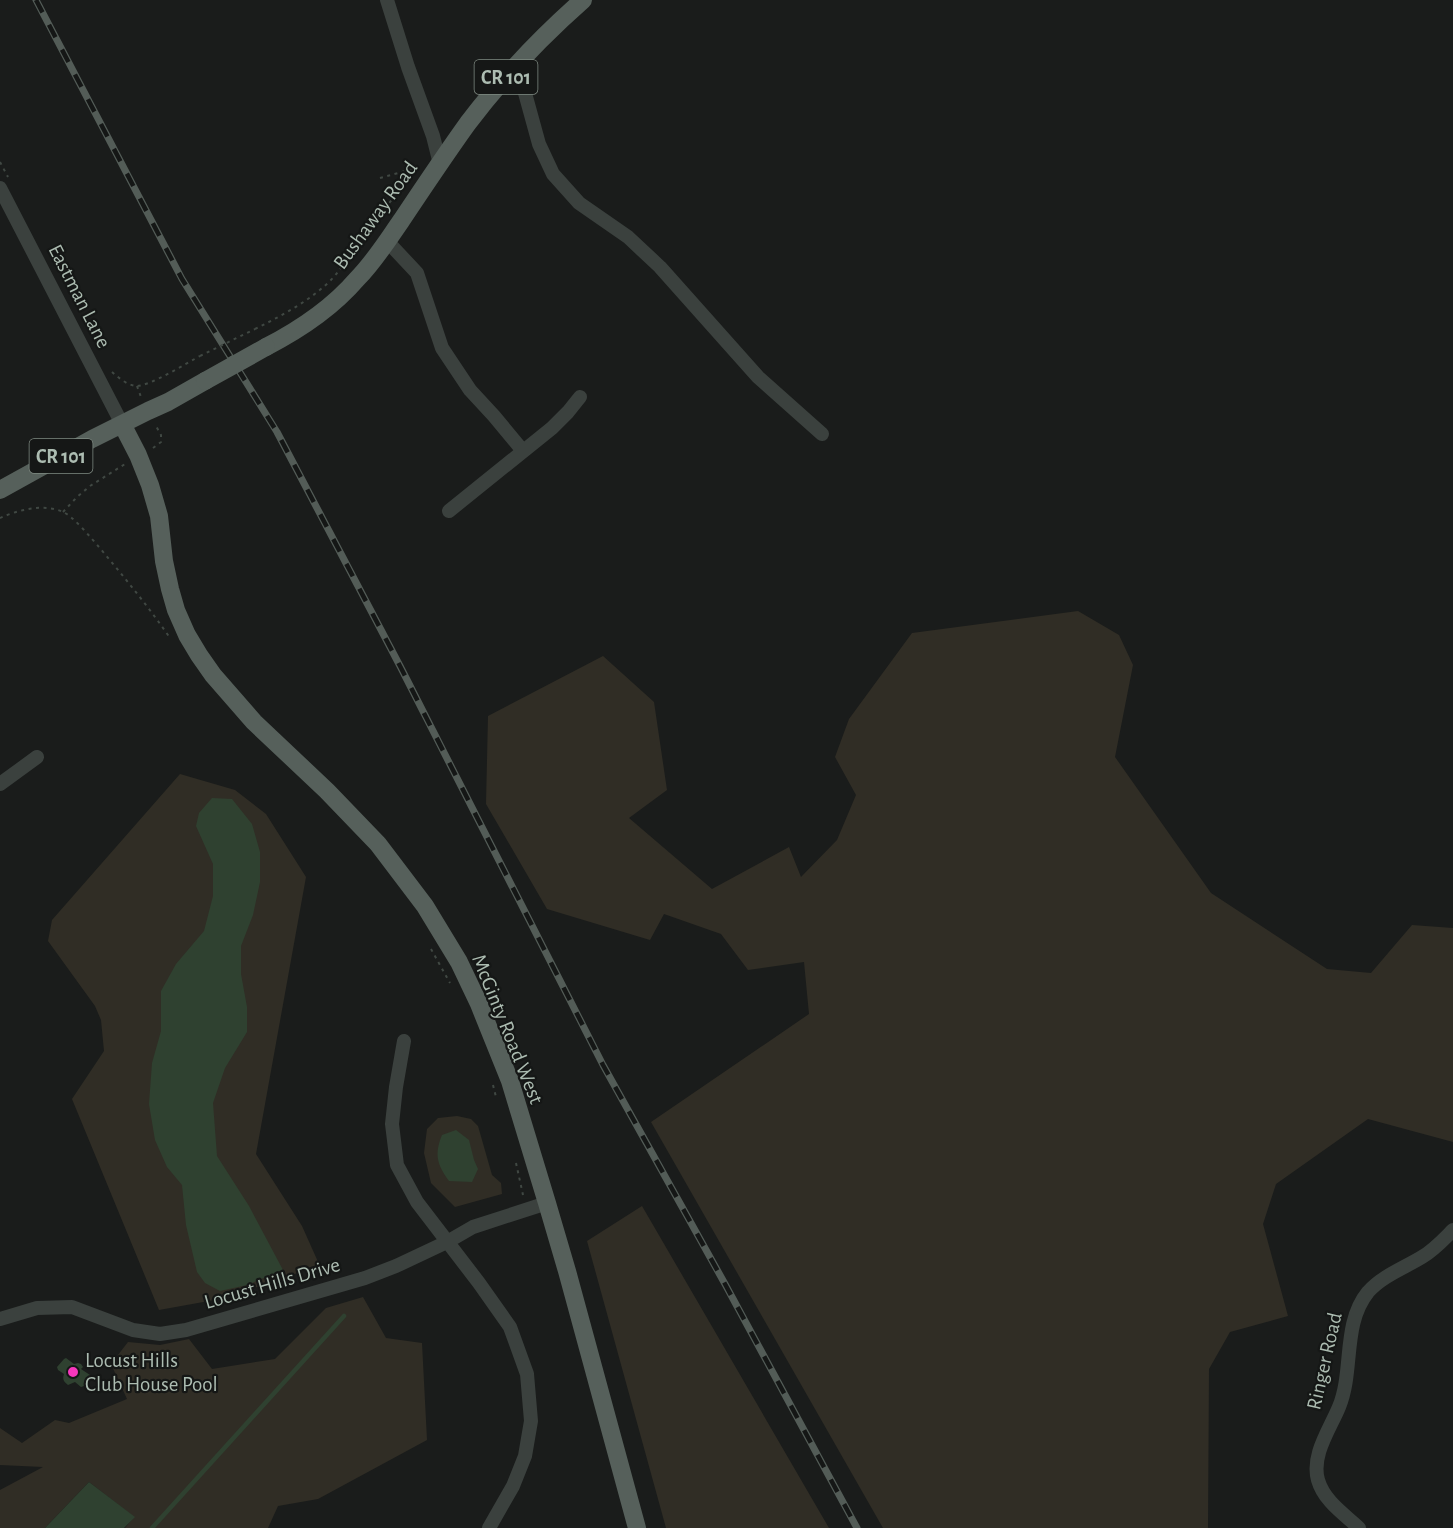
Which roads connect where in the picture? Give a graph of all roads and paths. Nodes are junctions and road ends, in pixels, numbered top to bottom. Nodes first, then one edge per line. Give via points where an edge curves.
1 (387, 0) edge
2 (583, 0) edge
3 (517, 64) junction
4 (440, 164) junction
5 (380, 178) dead end
6 (0, 188) edge
7 (5, 211) edge
8 (387, 240) junction
9 (137, 386) dead end
10 (580, 397) dead end
11 (122, 424) junction
12 (822, 434) dead end
13 (523, 452) junction
14 (115, 470) dead end
15 (0, 490) edge
16 (449, 511) dead end
17 (63, 512) junction
18 (0, 518) edge
19 (171, 640) dead end
20 (37, 757) dead end
21 (0, 784) edge
22 (429, 946) dead end
23 (450, 984) dead end
24 (404, 1041) dead end
25 (492, 1083) dead end
26 (499, 1104) dead end
27 (515, 1156) dead end
28 (547, 1203) junction
29 (528, 1209) junction
30 (1453, 1230) edge
31 (447, 1242) junction
32 (0, 1318) edge
33 (489, 1528) edge
34 (637, 1528) edge
35 (1359, 1528) edge

1 - 4 street
2 - 3 main road, Bushaway Road / CR 101
3 - 4 main road, Bushaway Road / CR 101
3 - 12 street via 539,144 553,174 579,203 628,237 660,267 758,377
4 - 8 main road, Bushaway Road / CR 101
5 - 9 path, bridge via 416,168 331,280 282,315
6 - 7 street, Eastman Lane
7 - 11 street, Eastman Lane
8 - 11 main road, Bushaway Road / CR 101, bridge via 348,289 287,336
8 - 13 street via 417,273 442,348 470,390
10 - 13 street
11 - 15 main road, Bushaway Road / CR 101
11 - 28 main road, McGinty Road West via 138,455 159,516 164,561 176,610 187,635 213,675 254,722 378,844 425,906 459,962 510,1081
13 - 16 street
14 - 17 path via 77,496
17 - 18 path via 44,507
17 - 19 path via 85,531
20 - 21 street
22 - 23 path
24 - 31 street via 392,1124 397,1165 417,1202
25 - 26 path
27 - 29 path
28 - 29 street, Locust Hills Drive
28 - 34 main road, McGinty Road West
29 - 31 street, Locust Hills Drive via 473,1227
30 - 35 street, Ringer Road via 1432,1250 1369,1291 1358,1307 1340,1404 1316,1462 1323,1493
31 - 32 street, Locust Hills Drive via 365,1278 186,1330 160,1334 133,1330 72,1307 37,1308
31 - 33 street via 510,1327 527,1374 531,1421 525,1456

